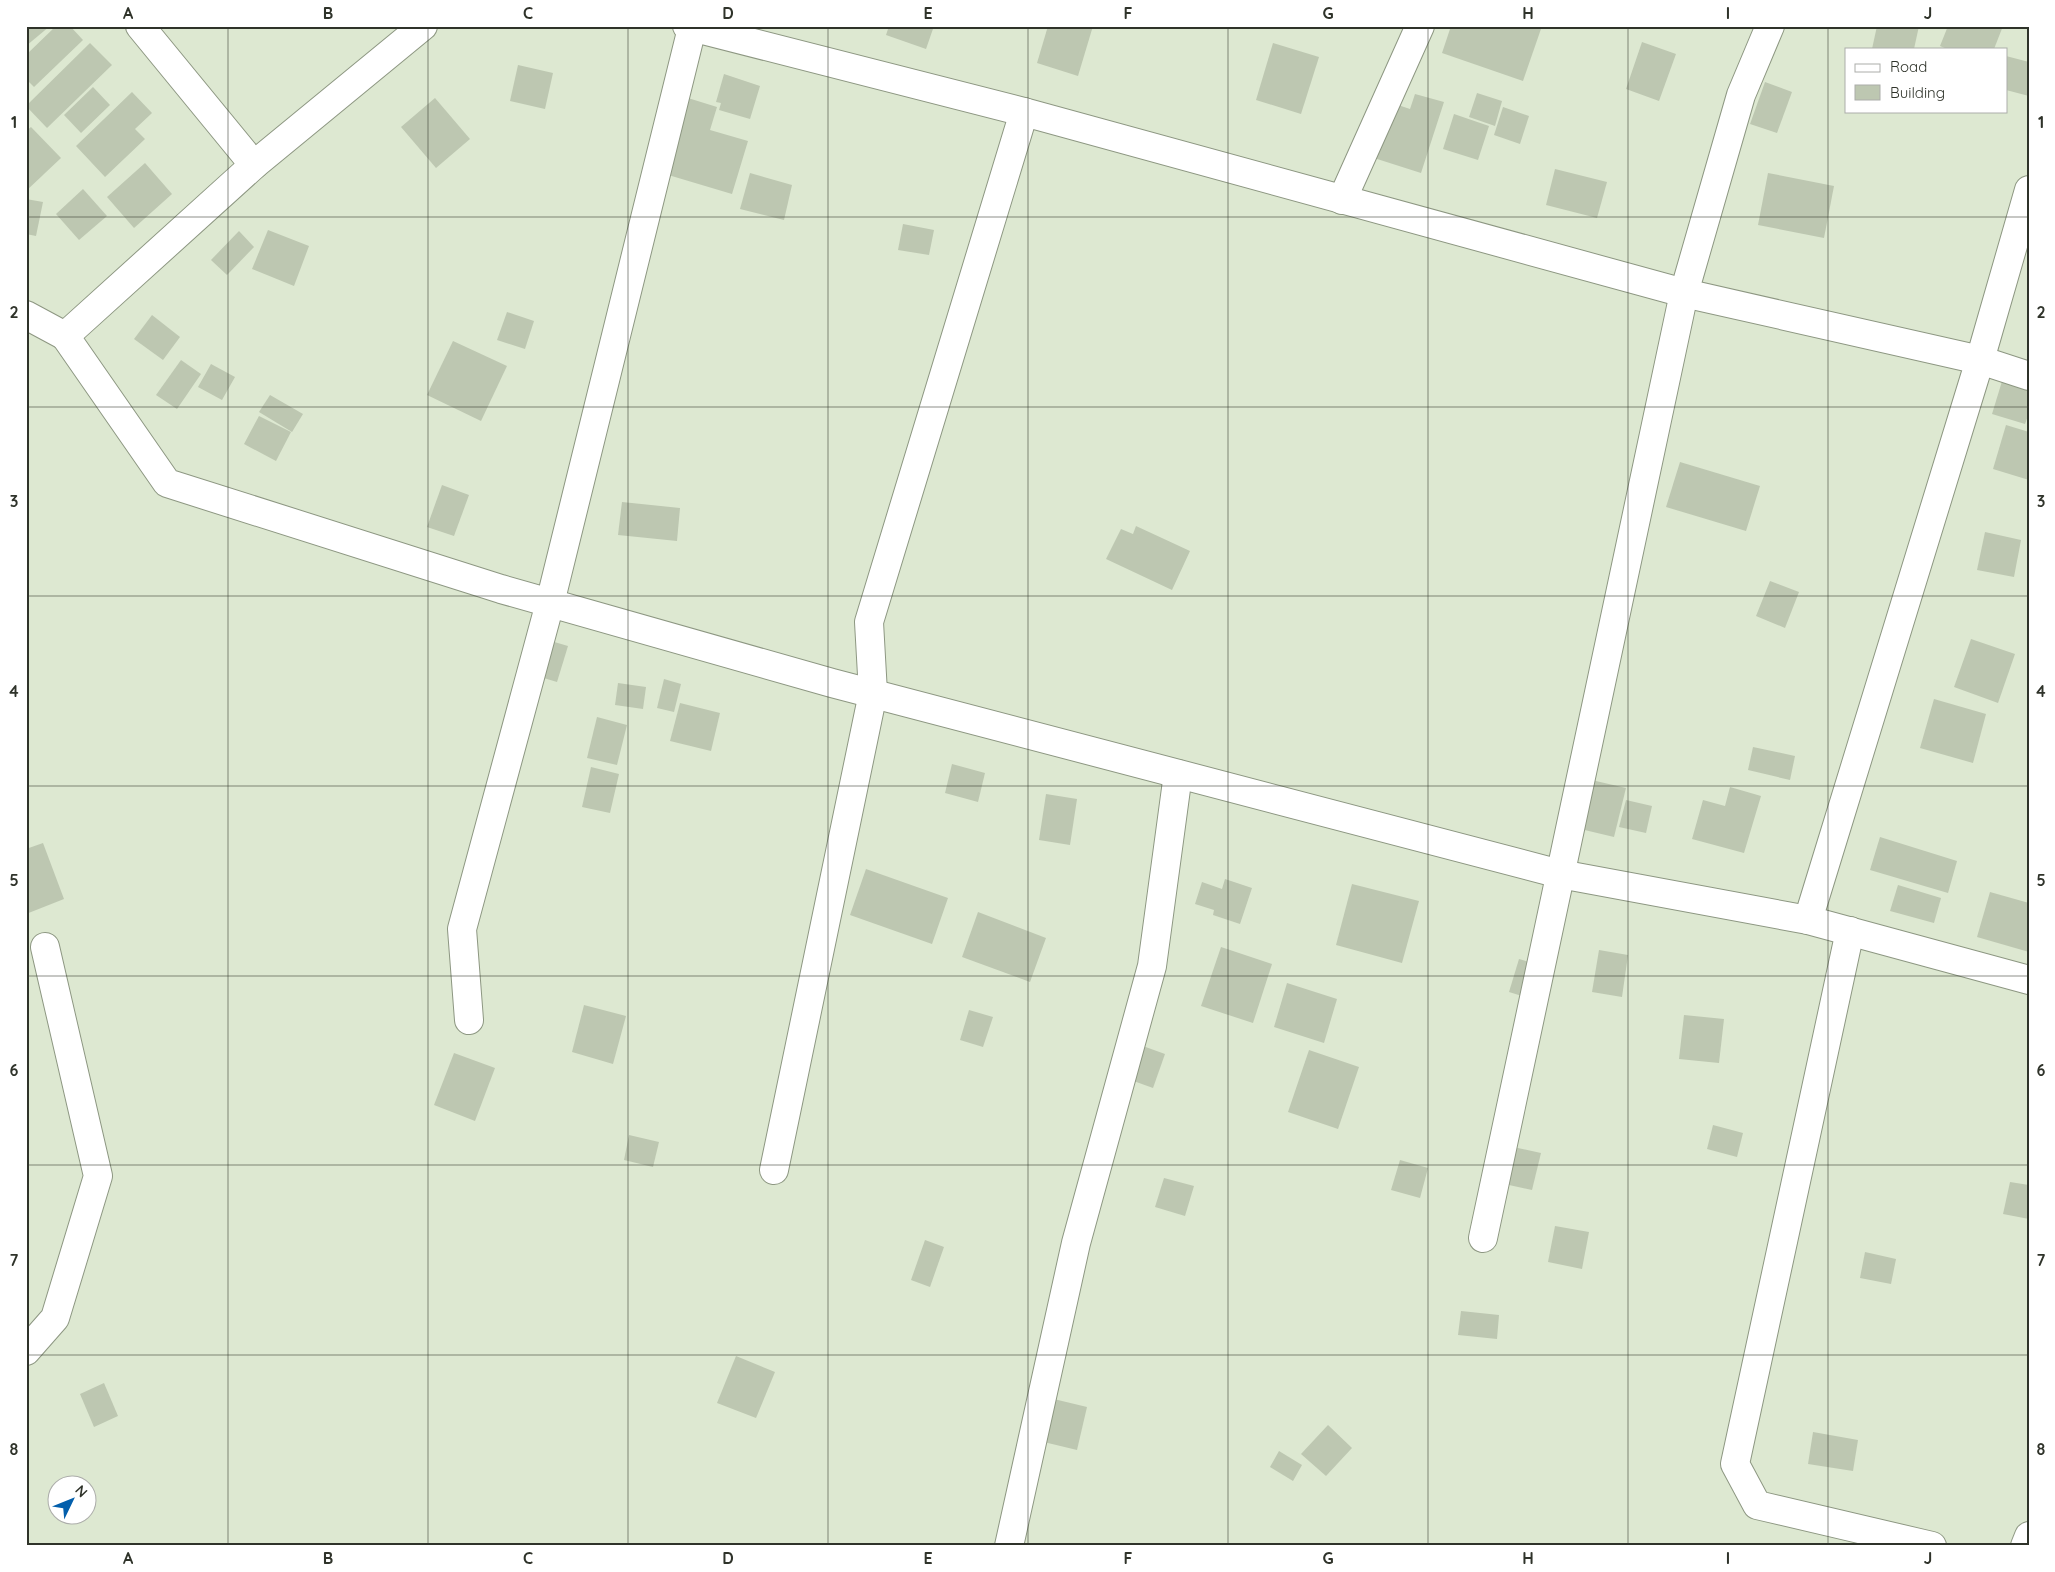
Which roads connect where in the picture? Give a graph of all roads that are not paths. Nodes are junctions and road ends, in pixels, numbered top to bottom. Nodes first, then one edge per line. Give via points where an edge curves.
1 (140, 26) edge
2 (423, 26) edge
3 (1420, 26) edge
4 (1770, 26) edge
5 (689, 27) edge
6 (1024, 112) junction
7 (254, 165) junction
8 (2029, 190) edge
9 (1342, 200) junction
10 (1684, 293) junction
11 (26, 315) edge
12 (65, 336) junction
13 (1980, 360) junction
14 (2029, 376) edge
15 (550, 603) junction
16 (873, 693) junction
17 (1178, 774) junction
18 (1560, 874) junction
19 (1808, 920) junction
20 (1850, 931) junction
21 (45, 947) dead end
22 (2029, 980) edge
23 (469, 1020) dead end
24 (774, 1170) dead end
25 (1483, 1238) dead end
26 (26, 1351) edge
27 (2029, 1536) edge
28 (1009, 1546) edge
29 (1932, 1546) edge
30 (2025, 1546) edge

1 - 7 street
2 - 7 street
3 - 9 street
4 - 10 street via 1741,96
5 - 6 street
5 - 15 street
6 - 9 street
6 - 16 street via 869,622
7 - 12 street
8 - 13 street
9 - 10 street
10 - 13 street
10 - 18 street
11 - 12 street
12 - 15 street via 167,483
13 - 14 street
13 - 19 street
15 - 16 street
15 - 23 street via 462,929
16 - 17 street
16 - 24 street
17 - 18 street
17 - 28 street via 1152,966 1076,1243
18 - 19 street
18 - 25 street
19 - 20 street
20 - 22 street
20 - 29 street via 1735,1464 1757,1505
21 - 26 street via 98,1176 56,1318
27 - 30 street

